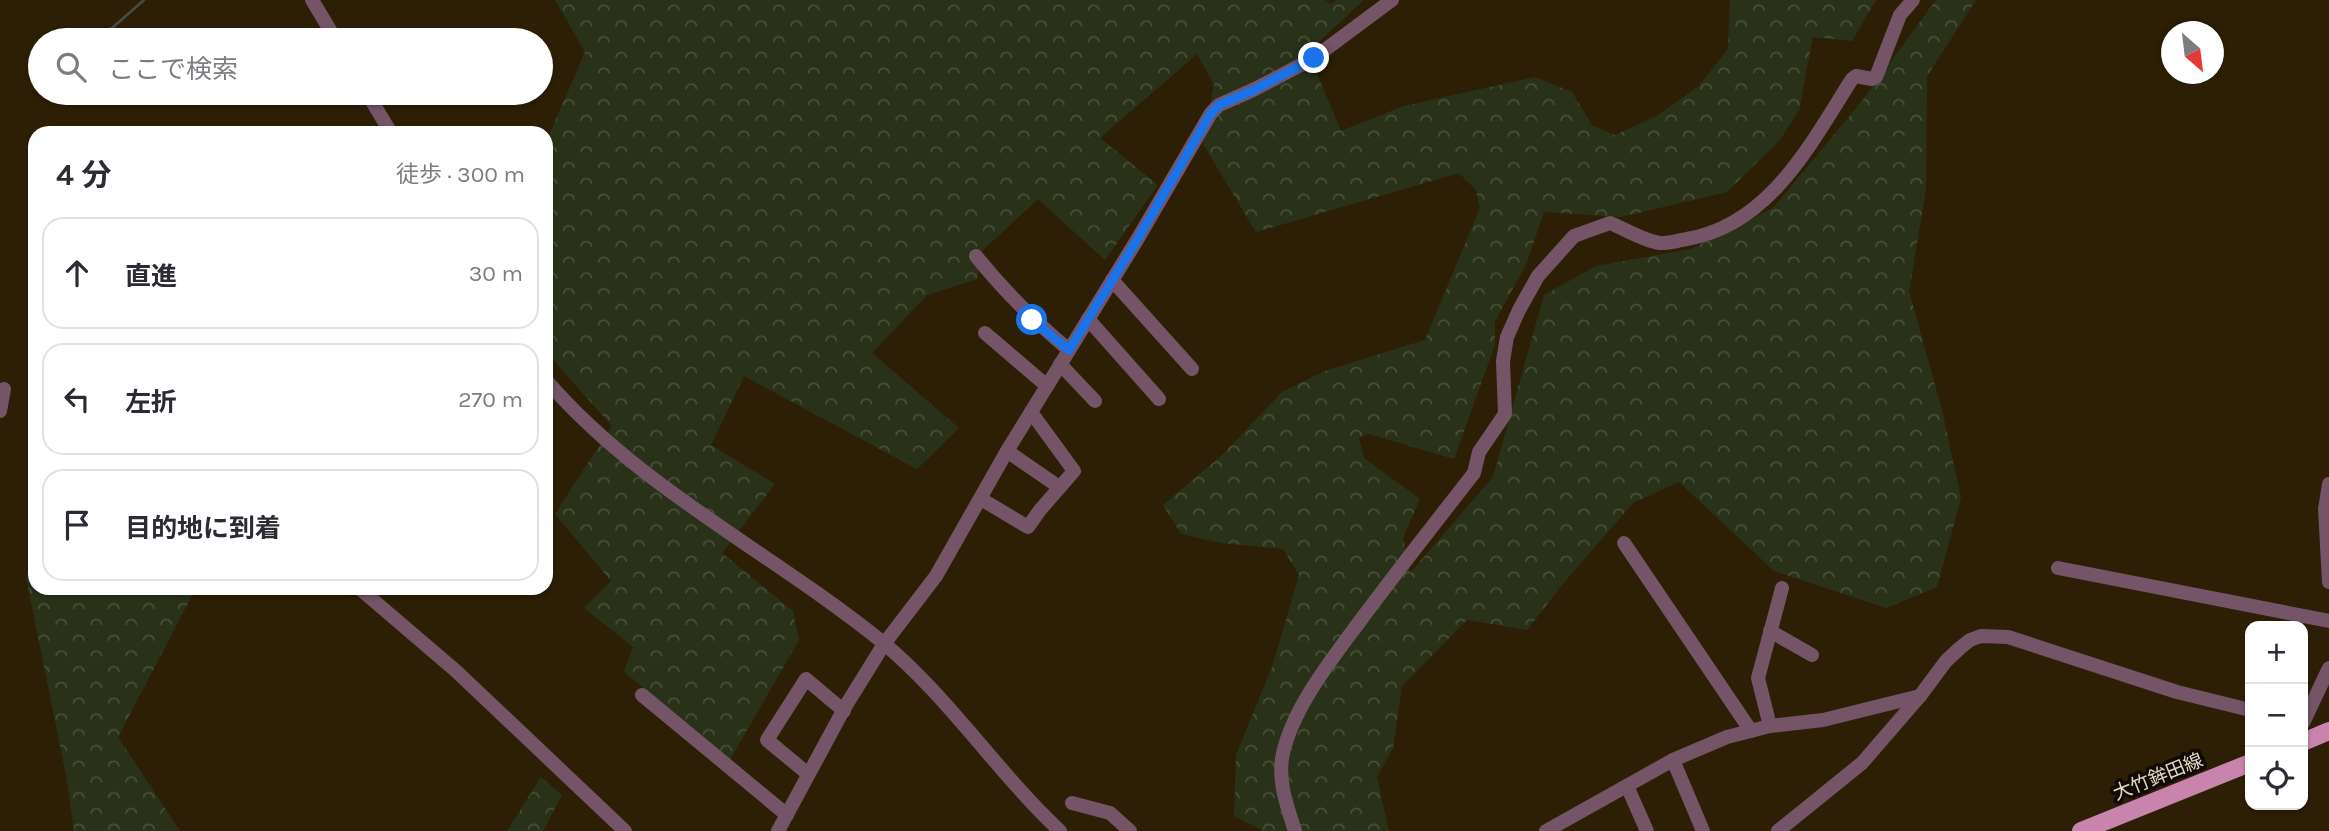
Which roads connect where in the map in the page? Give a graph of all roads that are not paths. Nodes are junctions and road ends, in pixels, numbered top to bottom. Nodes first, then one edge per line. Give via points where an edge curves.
1 (312, 0) edge
2 (1392, 0) edge
3 (1913, 0) edge
4 (329, 28) edge
5 (374, 105) edge
6 (387, 126) edge
7 (976, 256) dead end
8 (1112, 280) junction
9 (1088, 319) junction
10 (985, 333) dead end
11 (1069, 350) junction
12 (1060, 364) junction
13 (1192, 369) dead end
14 (1047, 386) junction
15 (553, 388) edge
16 (4, 389) dead end
17 (1159, 399) dead end
18 (1095, 401) dead end
19 (0, 411) edge
20 (1031, 412) junction
21 (1007, 451) junction
22 (2329, 484) edge
23 (1059, 487) junction
24 (981, 499) junction
25 (1624, 543) dead end
26 (2058, 568) dead end
27 (2329, 582) edge
28 (1782, 587) dead end
29 (367, 595) edge
30 (2329, 621) edge
31 (1770, 631) junction
32 (884, 644) junction
33 (1812, 655) dead end
34 (2329, 668) edge
35 (642, 695) dead end
36 (1920, 696) junction
37 (2245, 709) edge
38 (844, 711) junction
39 (2308, 723) edge
40 (1770, 726) junction
41 (1751, 731) junction
42 (2329, 731) edge
43 (2308, 734) edge
44 (1673, 760) junction
45 (2245, 765) edge
46 (808, 774) junction
47 (1626, 786) junction
48 (1072, 803) dead end
49 (787, 815) junction
50 (1783, 829) edge
51 (625, 831) edge
52 (778, 831) edge
53 (1059, 831) edge
54 (1130, 831) edge
55 (1295, 831) edge
56 (1546, 831) edge
57 (1647, 831) edge
58 (1703, 831) edge
59 (2081, 831) edge

1 - 4 street
2 - 8 street via 1314,58 1219,105 1203,124
3 - 55 street via 1900,15 1876,77 1852,79 1792,172 1735,222 1704,236 1661,243 1610,223 1574,236 1538,276 1507,337 1505,414 1479,452 1474,473 1333,658 1293,722 1281,775
5 - 6 street
7 - 11 street via 1032,320
8 - 9 street
8 - 13 street
9 - 11 street
9 - 17 street
10 - 14 street
11 - 12 street
12 - 14 street
12 - 18 street
14 - 20 street
15 - 32 street via 626,458
16 - 19 street
20 - 21 street
20 - 23 street via 1074,471
21 - 23 street
21 - 24 street
22 - 27 street via 2325,509
23 - 24 street via 1028,527
24 - 32 street via 936,576
25 - 41 street
26 - 30 street
28 - 31 street
29 - 51 street via 456,671
31 - 33 street
31 - 40 street via 1758,678
32 - 38 street
32 - 53 street via 935,691
34 - 39 street
35 - 49 street
36 - 37 street via 1960,648 1970,640 1994,635
36 - 40 street via 1823,720
36 - 50 street via 1862,763
38 - 46 street
38 - 46 street via 806,679 767,740
40 - 41 street
41 - 44 street
42 - 43 main road
44 - 47 street
44 - 58 street
45 - 59 main road, 大竹鉾田線
46 - 49 street
47 - 56 street
47 - 57 street
48 - 54 street via 1110,814
49 - 52 street

